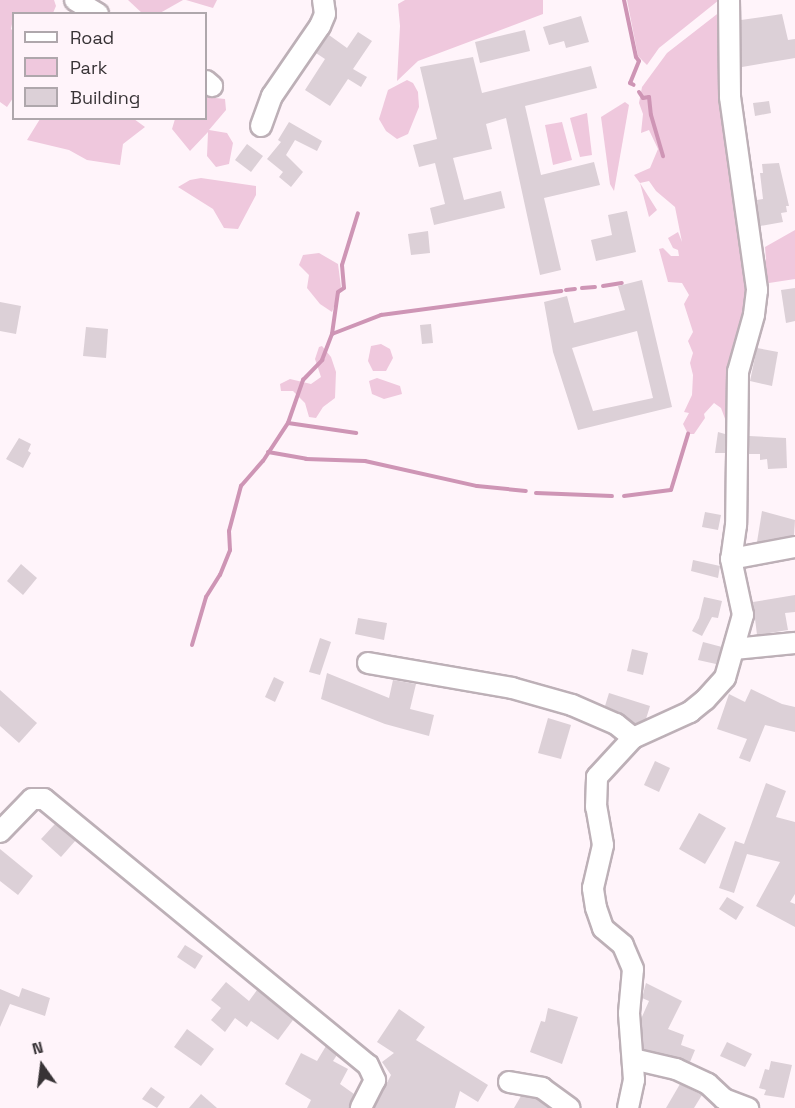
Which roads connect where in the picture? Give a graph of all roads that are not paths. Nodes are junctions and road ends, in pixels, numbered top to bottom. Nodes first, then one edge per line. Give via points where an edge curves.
1 (75, 0) edge
2 (323, 0) edge
3 (729, 0) edge
4 (95, 12) edge
5 (261, 126) dead end
6 (795, 547) edge
7 (731, 559) junction
8 (795, 643) edge
9 (734, 649) junction
10 (368, 663) dead end
11 (633, 738) junction
12 (0, 832) edge
13 (633, 1059) junction
14 (508, 1082) dead end
15 (361, 1108) edge
16 (570, 1108) edge
17 (628, 1108) edge
18 (748, 1108) edge

1 - 4 street
2 - 5 street via 325,14 320,26 272,96
3 - 7 street via 730,98 757,283 754,315 738,372 736,525
6 - 7 street
7 - 9 street via 743,615
8 - 9 street
9 - 11 street via 725,678 705,700 690,712
10 - 11 street via 512,688 564,702 616,724
11 - 13 street via 597,777 596,807 603,845 593,888 603,928 623,945 633,969 629,1013
12 - 15 street via 32,799 44,799 368,1065 375,1080
13 - 17 street via 634,1080
13 - 18 street via 676,1069 708,1084 724,1099
14 - 16 street via 542,1088

